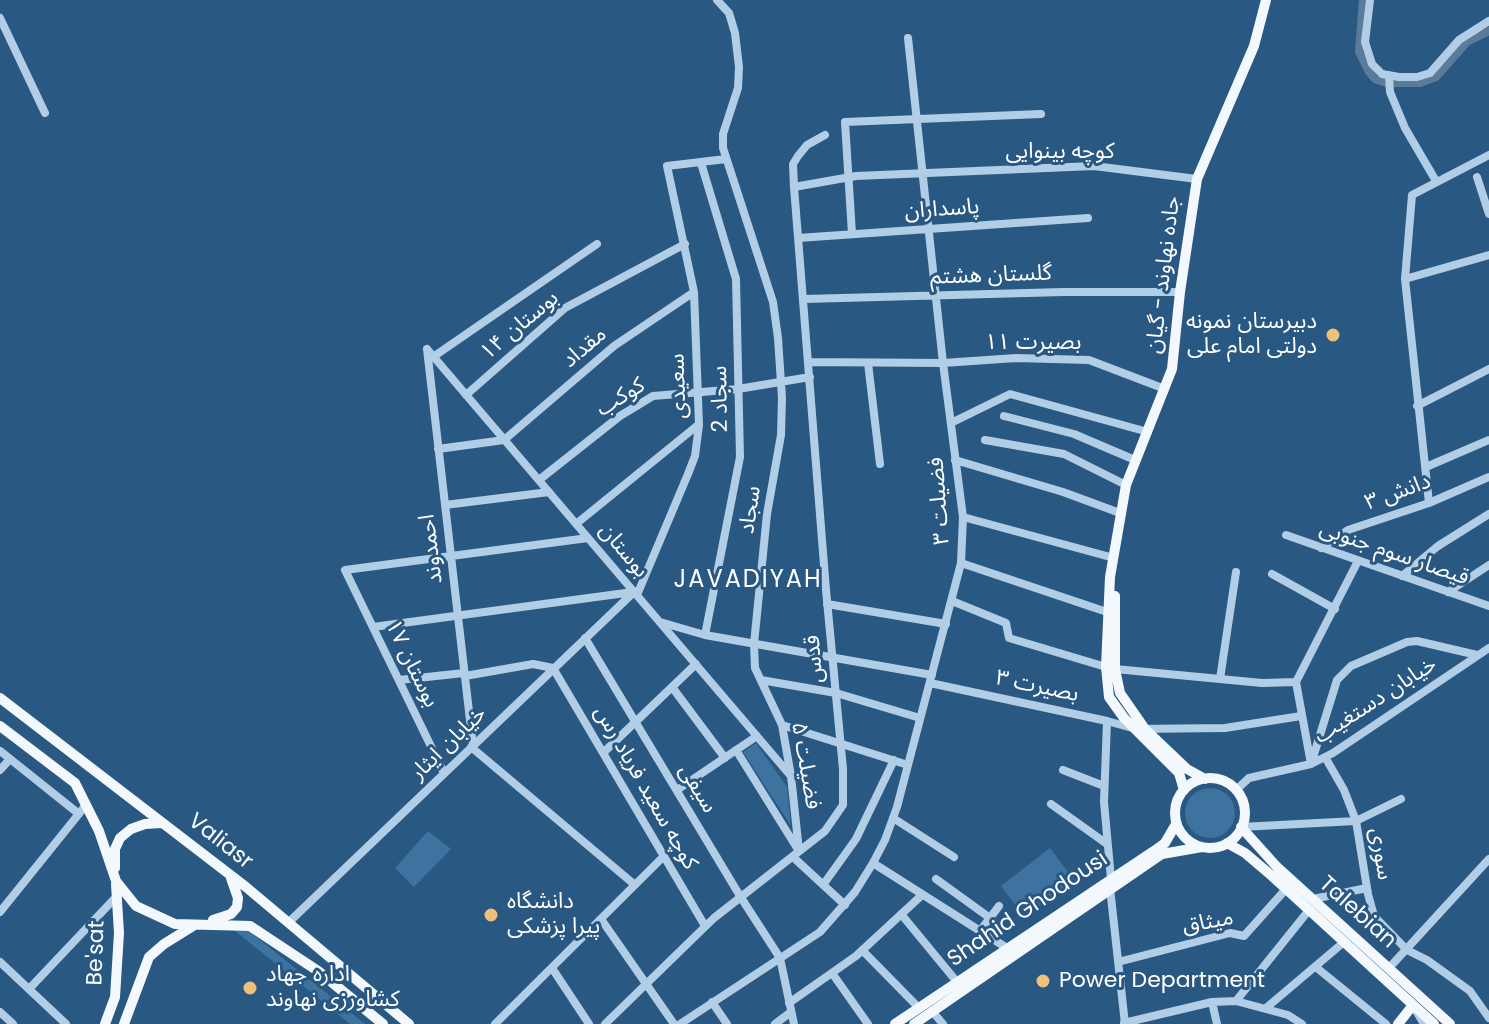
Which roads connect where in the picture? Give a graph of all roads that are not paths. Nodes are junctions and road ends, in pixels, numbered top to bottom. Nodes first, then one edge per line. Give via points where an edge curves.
1 (717, 0) edge
2 (1266, 0) edge
3 (1370, 0) edge
4 (0, 18) edge
5 (1489, 21) edge
6 (908, 38) dead end
7 (1389, 75) junction
8 (45, 113) dead end
9 (1041, 114) dead end
10 (917, 119) junction
11 (825, 135) dead end
12 (1489, 155) edge
13 (727, 161) junction
14 (701, 163) junction
15 (923, 172) junction
16 (1477, 177) dead end
17 (847, 179) junction
18 (1197, 179) junction
19 (1436, 181) junction
20 (794, 187) junction
21 (1489, 214) edge
22 (1088, 218) dead end
23 (929, 229) junction
24 (852, 234) junction
25 (798, 238) junction
26 (597, 244) dead end
27 (685, 244) junction
28 (1489, 255) edge
29 (1405, 279) junction
30 (694, 292) junction
31 (1180, 292) junction
32 (936, 296) junction
33 (804, 299) junction
34 (430, 353) junction
35 (809, 362) junction
36 (868, 363) junction
37 (943, 363) junction
38 (1489, 369) edge
39 (810, 377) junction
40 (781, 382) junction
41 (738, 389) junction
42 (1165, 389) junction
43 (697, 391) junction
44 (466, 395) junction
45 (1417, 406) junction
46 (1004, 416) dead end
47 (951, 423) junction
48 (699, 425) junction
49 (1148, 432) junction
50 (504, 440) junction
51 (985, 440) dead end
52 (1489, 440) edge
53 (438, 449) junction
54 (955, 460) junction
55 (1135, 460) junction
56 (880, 464) dead end
57 (1426, 467) junction
58 (1489, 477) edge
59 (539, 480) junction
60 (1126, 485) junction
61 (549, 492) junction
62 (1429, 503) junction
63 (445, 505) junction
64 (1120, 513) junction
65 (1489, 514) edge
66 (963, 517) junction
67 (576, 524) junction
68 (1286, 535) dead end
69 (588, 538) junction
70 (1321, 548) junction
71 (451, 556) junction
72 (1114, 558) junction
73 (1358, 561) junction
74 (961, 563) junction
75 (1489, 565) edge
76 (1236, 572) dead end
77 (1272, 574) dead end
78 (1402, 576) junction
79 (1448, 592) junction
80 (635, 594) junction
81 (952, 601) junction
82 (827, 604) junction
83 (1489, 606) edge
84 (1335, 609) junction
85 (1107, 612) junction
86 (458, 616) junction
87 (660, 622) junction
88 (946, 624) junction
89 (373, 627) junction
90 (705, 635) junction
91 (585, 638) junction
92 (754, 644) junction
93 (1489, 648) edge
94 (1477, 655) junction
95 (833, 658) junction
96 (696, 664) junction
97 (553, 668) junction
98 (1111, 668) junction
99 (464, 674) junction
100 (931, 679) junction
101 (1220, 679) junction
102 (399, 680) junction
103 (761, 680) junction
104 (1296, 682) junction
105 (672, 687) junction
106 (836, 693) junction
107 (0, 698) edge
108 (1301, 716) junction
109 (920, 718) junction
110 (1107, 721) junction
111 (636, 722) junction
112 (782, 725) junction
113 (0, 726) edge
114 (1141, 729) junction
115 (757, 736) junction
116 (841, 744) junction
117 (472, 746) junction
118 (736, 750) junction
119 (0, 751) edge
120 (604, 752) junction
121 (1325, 757) junction
122 (725, 758) junction
123 (10, 759) junction
124 (894, 760) junction
125 (1311, 764) junction
126 (908, 765) junction
127 (0, 770) edge
128 (1063, 770) dead end
129 (444, 773) junction
130 (791, 776) junction
131 (1205, 779) junction
132 (1104, 786) junction
133 (677, 790) junction
134 (1184, 790) junction
135 (1236, 790) junction
136 (1401, 799) dead end
137 (1051, 804) dead end
138 (82, 809) junction
139 (893, 818) junction
140 (1356, 821) junction
141 (161, 823) junction
142 (1176, 824) junction
143 (1241, 827) junction
144 (1227, 843) junction
145 (1107, 844) junction
146 (1202, 847) junction
147 (796, 854) junction
148 (664, 856) junction
149 (954, 857) dead end
150 (1489, 859) edge
151 (873, 863) junction
152 (228, 873) junction
153 (936, 879) dead end
154 (116, 881) junction
155 (1110, 883) junction
156 (635, 885) junction
157 (823, 885) junction
158 (1367, 888) junction
159 (1286, 889) junction
160 (118, 895) junction
161 (922, 895) junction
162 (740, 896) junction
163 (1311, 904) junction
164 (845, 905) junction
165 (999, 906) dead end
166 (0, 912) edge
167 (901, 914) junction
168 (990, 918) junction
169 (601, 919) junction
170 (289, 922) junction
171 (196, 924) junction
172 (705, 926) junction
173 (980, 931) junction
174 (1344, 942) junction
175 (1007, 948) junction
176 (862, 950) junction
177 (1407, 950) junction
178 (780, 958) junction
179 (0, 962) edge
180 (1118, 962) junction
181 (552, 968) junction
182 (1317, 968) junction
183 (1389, 968) junction
184 (832, 973) junction
185 (957, 982) junction
186 (646, 984) junction
187 (29, 989) junction
188 (1236, 1001) junction
189 (712, 1002) junction
190 (1212, 1002) junction
191 (389, 1005) junction
192 (1413, 1005) junction
193 (790, 1007) junction
194 (919, 1008) junction
195 (1266, 1008) junction
196 (932, 1011) junction
197 (0, 1012) edge
198 (1285, 1014) junction
199 (1489, 1018) edge
200 (381, 1022) edge
201 (498, 1023) edge
202 (1124, 1023) edge
203 (13, 1024) edge
204 (66, 1024) edge
205 (105, 1024) edge
206 (124, 1024) edge
207 (409, 1024) edge
208 (589, 1024) edge
209 (605, 1024) edge
210 (677, 1024) edge
211 (727, 1024) edge
212 (775, 1024) edge
213 (794, 1024) edge
214 (868, 1024) edge
215 (895, 1024) edge
216 (914, 1024) edge
217 (943, 1024) edge
218 (1217, 1024) edge
219 (1281, 1024) edge
220 (1302, 1024) edge
221 (1386, 1024) edge
222 (1398, 1024) edge
223 (1424, 1024) edge
224 (1434, 1024) edge
225 (1450, 1024) edge

1 - 13 street via 729,13 739,67 723,134
2 - 18 main road, جاده نهاوند - گیان via 1254,46
3 - 7 street via 1368,56
4 - 8 street
5 - 7 street via 1459,40 1430,73
6 - 10 street, فضیلت ۳
7 - 19 street via 1405,128
9 - 10 street
10 - 15 street, فضیلت ۳
10 - 17 street via 845,122
11 - 20 street, قدس via 807,145 793,164
12 - 19 street
13 - 14 street
13 - 40 street, سجاد via 773,302
14 - 27 street, سعیدی via 667,166
14 - 41 street, سجاد 2 via 736,279
15 - 17 street, پاسداران
15 - 18 street, کوچه بینوایی via 1094,166
15 - 23 street, فضیلت ۳
16 - 21 street
17 - 20 street, پاسداران
17 - 24 street
18 - 31 main road, جاده نهاوند - گیان
19 - 29 street via 1412,195
20 - 25 street, قدس
22 - 23 street, پاسداران
23 - 24 street, پاسداران
23 - 32 street, فضیلت ۳
24 - 25 street, پاسداران
25 - 33 street, قدس
26 - 34 street
27 - 30 street, سعیدی
27 - 44 street, بوستان ۱۴ via 565,308
28 - 29 street
29 - 45 street
30 - 43 street, سعیدی
30 - 50 street, مقداد via 614,346
31 - 32 street, گلستان هشتم
31 - 42 main road, جاده نهاوند - گیان via 1175,352
32 - 33 street, گلستان هشتم
32 - 37 street, فضیلت ۳
33 - 35 street, قدس
34 - 44 street, بوستان
34 - 53 street, احمدوند
35 - 36 street, بصیرت ۱۱
35 - 39 street, قدس
36 - 37 street, بصیرت ۱۱
36 - 56 street
37 - 42 street, بصیرت ۱۱ via 1089,360
37 - 47 street, فضیلت ۳
38 - 45 street
39 - 40 street, کوکب
39 - 82 street, قدس
40 - 41 street, کوکب
40 - 92 street, سجاد via 781,435
41 - 43 street, کوکب
41 - 90 street, سجاد 2 via 740,457
42 - 49 main road, جاده نهاوند - گیان
43 - 48 street, سعیدی
43 - 59 street, کوکب via 653,396 639,403
44 - 50 street, بوستان
45 - 57 street
46 - 55 street via 1074,434
47 - 49 street via 1010,394
47 - 54 street, فضیلت ۳
48 - 67 street
48 - 80 street, سعیدی via 692,465
49 - 55 main road, جاده نهاوند - گیان
50 - 53 street
50 - 59 street, بوستان
51 - 60 street via 1064,454
52 - 57 street
53 - 63 street, احمدوند
54 - 64 street
54 - 66 street, فضیلت ۳
55 - 60 main road, جاده نهاوند - گیان
57 - 62 street
58 - 62 street, دانش ۳
59 - 61 street, بوستان
60 - 64 main road, جاده نهاوند - گیان
61 - 63 street
61 - 67 street, بوستان
62 - 70 street, دانش ۳ via 1348,530
63 - 71 street, احمدوند
64 - 72 main road, جاده نهاوند - گیان
65 - 78 street
66 - 72 street
66 - 74 street, فضیلت ۳
67 - 69 street, بوستان
68 - 70 street, قیصار سوم جنوبی
69 - 71 street
69 - 80 street, بوستان
70 - 73 street, قیصار سوم جنوبی
71 - 86 street, احمدوند
71 - 89 street, بوستان ۱۷ via 345,570
72 - 85 main road, جاده نهاوند - گیان
72 - 98 main road, جاده نهاوند - گیان
73 - 78 street, قیصار سوم جنوبی
73 - 84 street
74 - 81 street, فضیلت ۳
74 - 85 street
75 - 79 street
76 - 101 street
77 - 84 street
78 - 79 street, قیصار سوم جنوبی
79 - 83 street, قیصار سوم جنوبی
80 - 86 street
80 - 87 street, بوستان
80 - 91 street, خیابان ایثار
81 - 88 street, فضیلت ۳
81 - 98 street via 1006,623 1009,638
82 - 88 street
82 - 95 street, قدس
84 - 104 street
85 - 98 main road, جاده نهاوند - گیان
86 - 89 street
86 - 99 street, احمدوند
87 - 90 street, بصیرت ۳
87 - 96 street, بوستان
88 - 100 street, فضیلت ۳
89 - 102 street, بوستان ۱۷
90 - 92 street, بصیرت ۳
91 - 97 street, خیابان ایثار
91 - 111 street, سیفی
92 - 95 street, بصیرت ۳
92 - 103 street, فضیلت ۵
93 - 94 street, خیابان دستغیب
94 - 121 street, خیابان دستغیب
94 - 125 street via 1417,641 1351,666 1337,680
95 - 100 street, بصیرت ۳
95 - 106 street, قدس
96 - 105 street
96 - 115 street, بوستان
97 - 99 street via 533,664
97 - 117 street, خیابان ایثار
97 - 120 street, کوچه سعید فریاد رس
98 - 101 street
98 - 114 main road, جاده نهاوند - گیان via 1109,697
99 - 102 street
99 - 117 street, احمدوند
100 - 109 street, فضیلت ۳
100 - 110 street, بصیرت ۳
101 - 104 street
102 - 129 street, بوستان ۱۷
103 - 106 street
103 - 112 street, فضیلت ۵
104 - 108 street
105 - 111 street
105 - 122 street
106 - 109 street
106 - 116 street, قدس
107 - 141 main road, Valiasr
108 - 114 street, بصیرت ۳ via 1225,728
108 - 125 street
109 - 126 street, فضیلت ۳
110 - 114 street, بصیرت ۳
110 - 132 street
111 - 120 street
111 - 133 street, سیفی
112 - 116 street
112 - 130 street, فضیلت ۵
113 - 138 main road via 75,783
114 - 131 main road, جاده نهاوند - گیان
114 - 134 main road, جاده نهاوند - گیان via 1179,773
115 - 118 street
115 - 130 street, بوستان
116 - 124 street
116 - 147 street, قدس via 843,805 825,831
117 - 129 street, خیابان ایثار
117 - 156 street
118 - 122 street
118 - 147 street
119 - 123 street
120 - 148 street, کوچه سعید فریاد رس
121 - 125 street, خیابان دستغیب
121 - 140 street, سوری
122 - 133 street
123 - 127 street
123 - 138 street
124 - 126 street
124 - 157 street via 856,839
125 - 135 street, خیابان دستغیب via 1249,778
126 - 139 street, فضیلت ۳
128 - 132 street
129 - 170 street, خیابان ایثار
130 - 147 street, فضیلت ۵
131 - 134 main road
131 - 135 main road via 1220,780
132 - 145 street
133 - 162 street, سیفی
134 - 142 main road via 1176,805
135 - 143 main road via 1244,808
136 - 140 street
137 - 145 street
138 - 154 main road via 99,831
138 - 166 street
139 - 149 street
139 - 151 street, فضیلت ۳
140 - 143 street
140 - 158 street, سوری
141 - 152 main road, Valiasr
141 - 154 main road via 131,829 120,838
142 - 146 main road via 1191,843
142 - 155 main road, Shahid Ghodousi via 1165,843
143 - 144 main road
143 - 163 main road, Talebian
144 - 146 main road
144 - 159 main road, Talebian
145 - 155 street
146 - 155 main road, Shahid Ghodousi via 1162,854
147 - 157 street
147 - 162 street, قدس
148 - 156 street
148 - 172 street, کوچه سعید فریاد رس
150 - 177 street
151 - 161 street
151 - 164 street, فضیلت ۳
152 - 170 main road, Valiasr
152 - 171 main road via 237,907 221,919
153 - 168 street
154 - 160 main road, Be'sat
154 - 171 main road via 146,912 175,924
155 - 175 main road, Shahid Ghodousi
155 - 180 street
155 - 196 main road, Shahid Ghodousi
156 - 169 street
157 - 164 street
158 - 163 street
158 - 177 street, سوری via 1374,916
159 - 163 main road, Talebian
159 - 180 street, میثاق via 1244,936 1230,933
160 - 187 street
160 - 205 main road, Be'sat via 115,997
161 - 167 street
161 - 173 street
162 - 172 street, قدس
162 - 178 street, سیفی
163 - 174 main road, Talebian
163 - 183 main road, Talebian
163 - 188 street
164 - 178 street, فضیلت ۳ via 820,932
165 - 168 street
167 - 176 street
167 - 185 street
168 - 173 street
169 - 181 street
169 - 186 street
170 - 191 main road, Valiasr
171 - 200 main road via 250,926
171 - 206 main road via 149,957
172 - 186 street, قدس
173 - 175 street
174 - 182 street
174 - 192 main road, Talebian
175 - 185 main road, Shahid Ghodousi
176 - 184 street
176 - 194 street
177 - 183 street
177 - 199 street, سوری via 1470,991
178 - 189 street, فضیلت ۳
178 - 193 street
179 - 187 street
180 - 202 street
181 - 201 street
181 - 208 street
182 - 195 street
182 - 221 street
183 - 225 main road, Talebian
184 - 193 street
184 - 214 street
185 - 194 main road, Shahid Ghodousi
186 - 209 street, قدس
186 - 210 street
187 - 204 street
188 - 190 street
188 - 195 street
189 - 210 street, فضیلت ۳
189 - 211 street
190 - 202 street
190 - 218 street
191 - 200 main road
191 - 207 main road, Valiasr
192 - 222 main road
192 - 223 street
192 - 224 main road, Talebian
193 - 212 street
193 - 213 street
194 - 215 main road, Shahid Ghodousi
195 - 198 street
196 - 216 main road, Shahid Ghodousi
196 - 217 street
197 - 203 street
198 - 219 street
198 - 220 street

